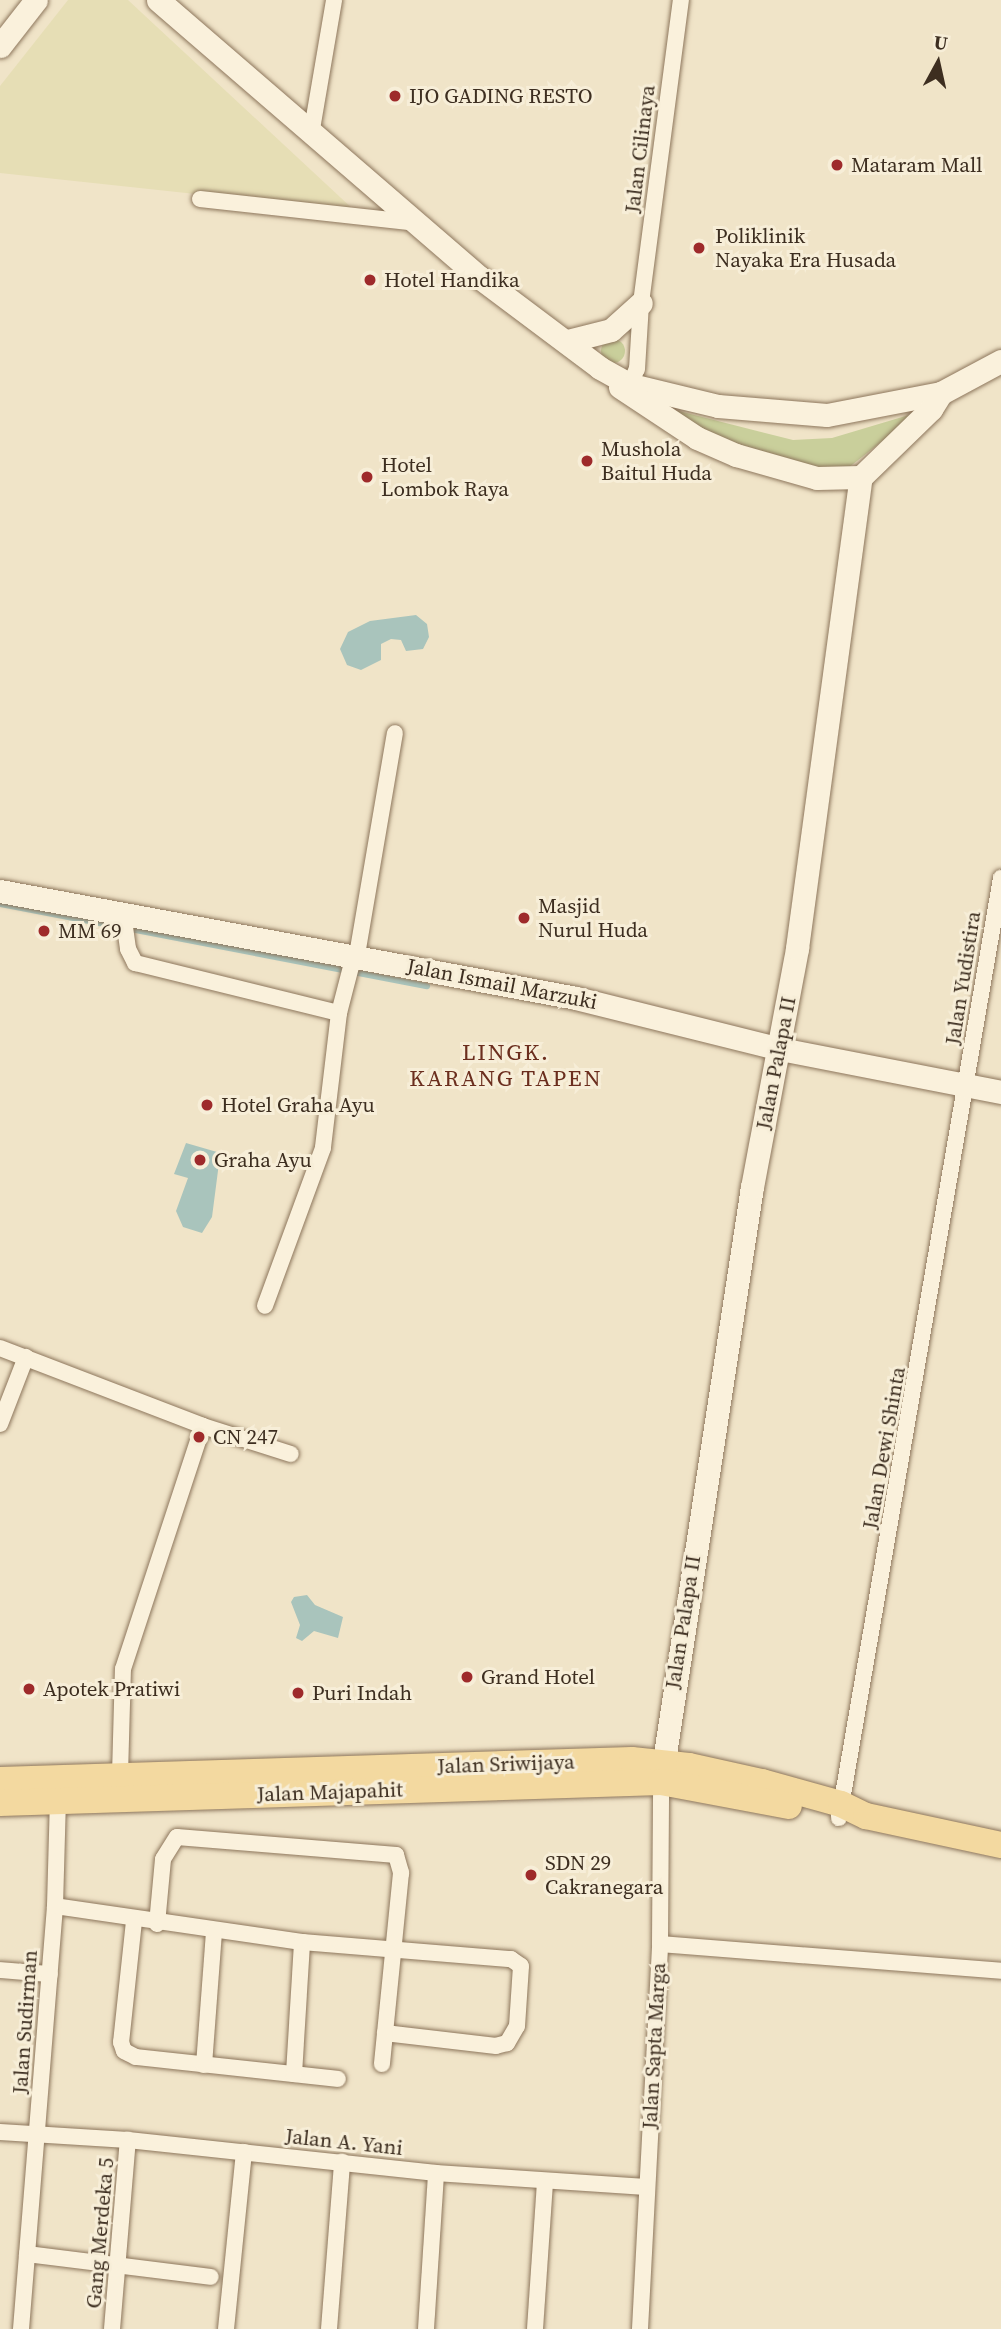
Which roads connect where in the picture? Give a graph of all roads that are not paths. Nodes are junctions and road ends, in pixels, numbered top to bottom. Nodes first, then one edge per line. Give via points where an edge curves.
1 (36, 0) edge
2 (158, 0) edge
3 (334, 0) edge
4 (681, 0) edge
5 (0, 46) edge
6 (311, 135) junction
7 (200, 199) dead end
8 (416, 223) junction
9 (641, 303) junction
10 (568, 341) junction
11 (1001, 361) edge
12 (629, 389) junction
13 (941, 393) junction
14 (861, 477) junction
15 (395, 733) dead end
16 (1001, 878) edge
17 (0, 891) edge
18 (124, 919) junction
19 (354, 959) junction
20 (339, 1013) junction
21 (780, 1049) junction
22 (967, 1085) junction
23 (1001, 1092) edge
24 (265, 1306) dead end
25 (0, 1348) edge
26 (26, 1357) junction
27 (0, 1424) edge
28 (203, 1426) junction
29 (291, 1454) dead end
30 (662, 1772) junction
31 (120, 1775) junction
32 (0, 1780) edge
33 (58, 1801) junction
34 (0, 1803) edge
35 (840, 1811) junction
36 (1001, 1845) edge
37 (55, 1906) junction
38 (134, 1921) junction
39 (157, 1924) junction
40 (214, 1931) junction
41 (302, 1942) junction
42 (660, 1944) junction
43 (393, 1947) junction
44 (0, 1970) edge
45 (1001, 1971) edge
46 (50, 1974) junction
47 (385, 2033) junction
48 (382, 2064) dead end
49 (204, 2065) junction
50 (294, 2074) junction
51 (338, 2079) dead end
52 (0, 2132) edge
53 (39, 2135) junction
54 (128, 2140) junction
55 (244, 2152) junction
56 (342, 2162) junction
57 (436, 2173) junction
58 (545, 2182) junction
59 (646, 2187) junction
60 (27, 2254) junction
61 (119, 2263) junction
62 (211, 2277) dead end
63 (21, 2329) edge
64 (112, 2329) edge
65 (226, 2329) edge
66 (329, 2329) edge
67 (426, 2329) edge
68 (535, 2329) edge
69 (640, 2329) edge

1 - 5 street
2 - 6 street
3 - 6 street
4 - 9 street, Jalan Cilinaya
6 - 8 street
7 - 8 street
8 - 10 street via 479,277
9 - 10 street via 611,330
9 - 12 street, Jalan Cilinaya via 639,354
10 - 12 street
11 - 13 street
12 - 13 street via 718,406 806,415 848,413
12 - 14 street via 697,438 736,455 817,478
13 - 14 street via 931,409
14 - 21 street, Jalan Palapa II
15 - 19 street
16 - 22 street, Jalan Yudistira
17 - 18 street, Jalan Ismail Marzuki
18 - 19 street, Jalan Ismail Marzuki
18 - 20 street via 135,963
19 - 20 street
19 - 21 street, Jalan Ismail Marzuki via 576,998
20 - 24 street via 323,1148
21 - 22 street, Jalan Ismail Marzuki
21 - 30 street, Jalan Palapa II via 752,1187
22 - 23 street, Jalan Ismail Marzuki
22 - 35 street, Jalan Dewi Shinta
25 - 26 street
26 - 27 street
26 - 28 street
28 - 29 street
28 - 31 street via 123,1669
30 - 31 main road, Jalan Sriwijaya
30 - 33 main road, Jalan Majapahit
30 - 35 main road, Jalan Majapahit
30 - 42 street, Jalan Sapta Marga
31 - 32 main road, Jalan Sriwijaya
33 - 34 main road, Jalan Majapahit
33 - 37 street, Jalan Sudirman
35 - 36 main road, Jalan Majapahit
37 - 38 street
37 - 46 street, Jalan Sudirman
38 - 39 street
38 - 49 street via 121,2042 124,2051 136,2057
39 - 40 street
39 - 43 street via 163,1859 177,1837 383,1852 396,1855 400,1862
40 - 41 street
40 - 49 street
41 - 43 street
41 - 50 street
42 - 45 street
42 - 59 street, Jalan Sapta Marga
43 - 47 street
43 - 47 street via 511,1959 521,1966 523,1977 517,2026 507,2043 496,2046
44 - 46 street
46 - 53 street, Jalan Sudirman
47 - 48 street
49 - 50 street
50 - 51 street
52 - 53 street, Jalan A. Yani
53 - 54 street, Jalan A. Yani
53 - 60 street, Jalan Sudirman
54 - 55 street, Jalan A. Yani
54 - 61 street, Gang Merdeka 5
55 - 56 street, Jalan A. Yani
55 - 65 street
56 - 57 street, Jalan A. Yani
56 - 66 street
57 - 58 street, Jalan A. Yani
57 - 67 street
58 - 59 street, Jalan A. Yani
58 - 68 street
59 - 69 street, Jalan Sapta Marga
60 - 61 street
60 - 63 street, Jalan Sudirman
61 - 62 street
61 - 64 street, Gang Merdeka 5

